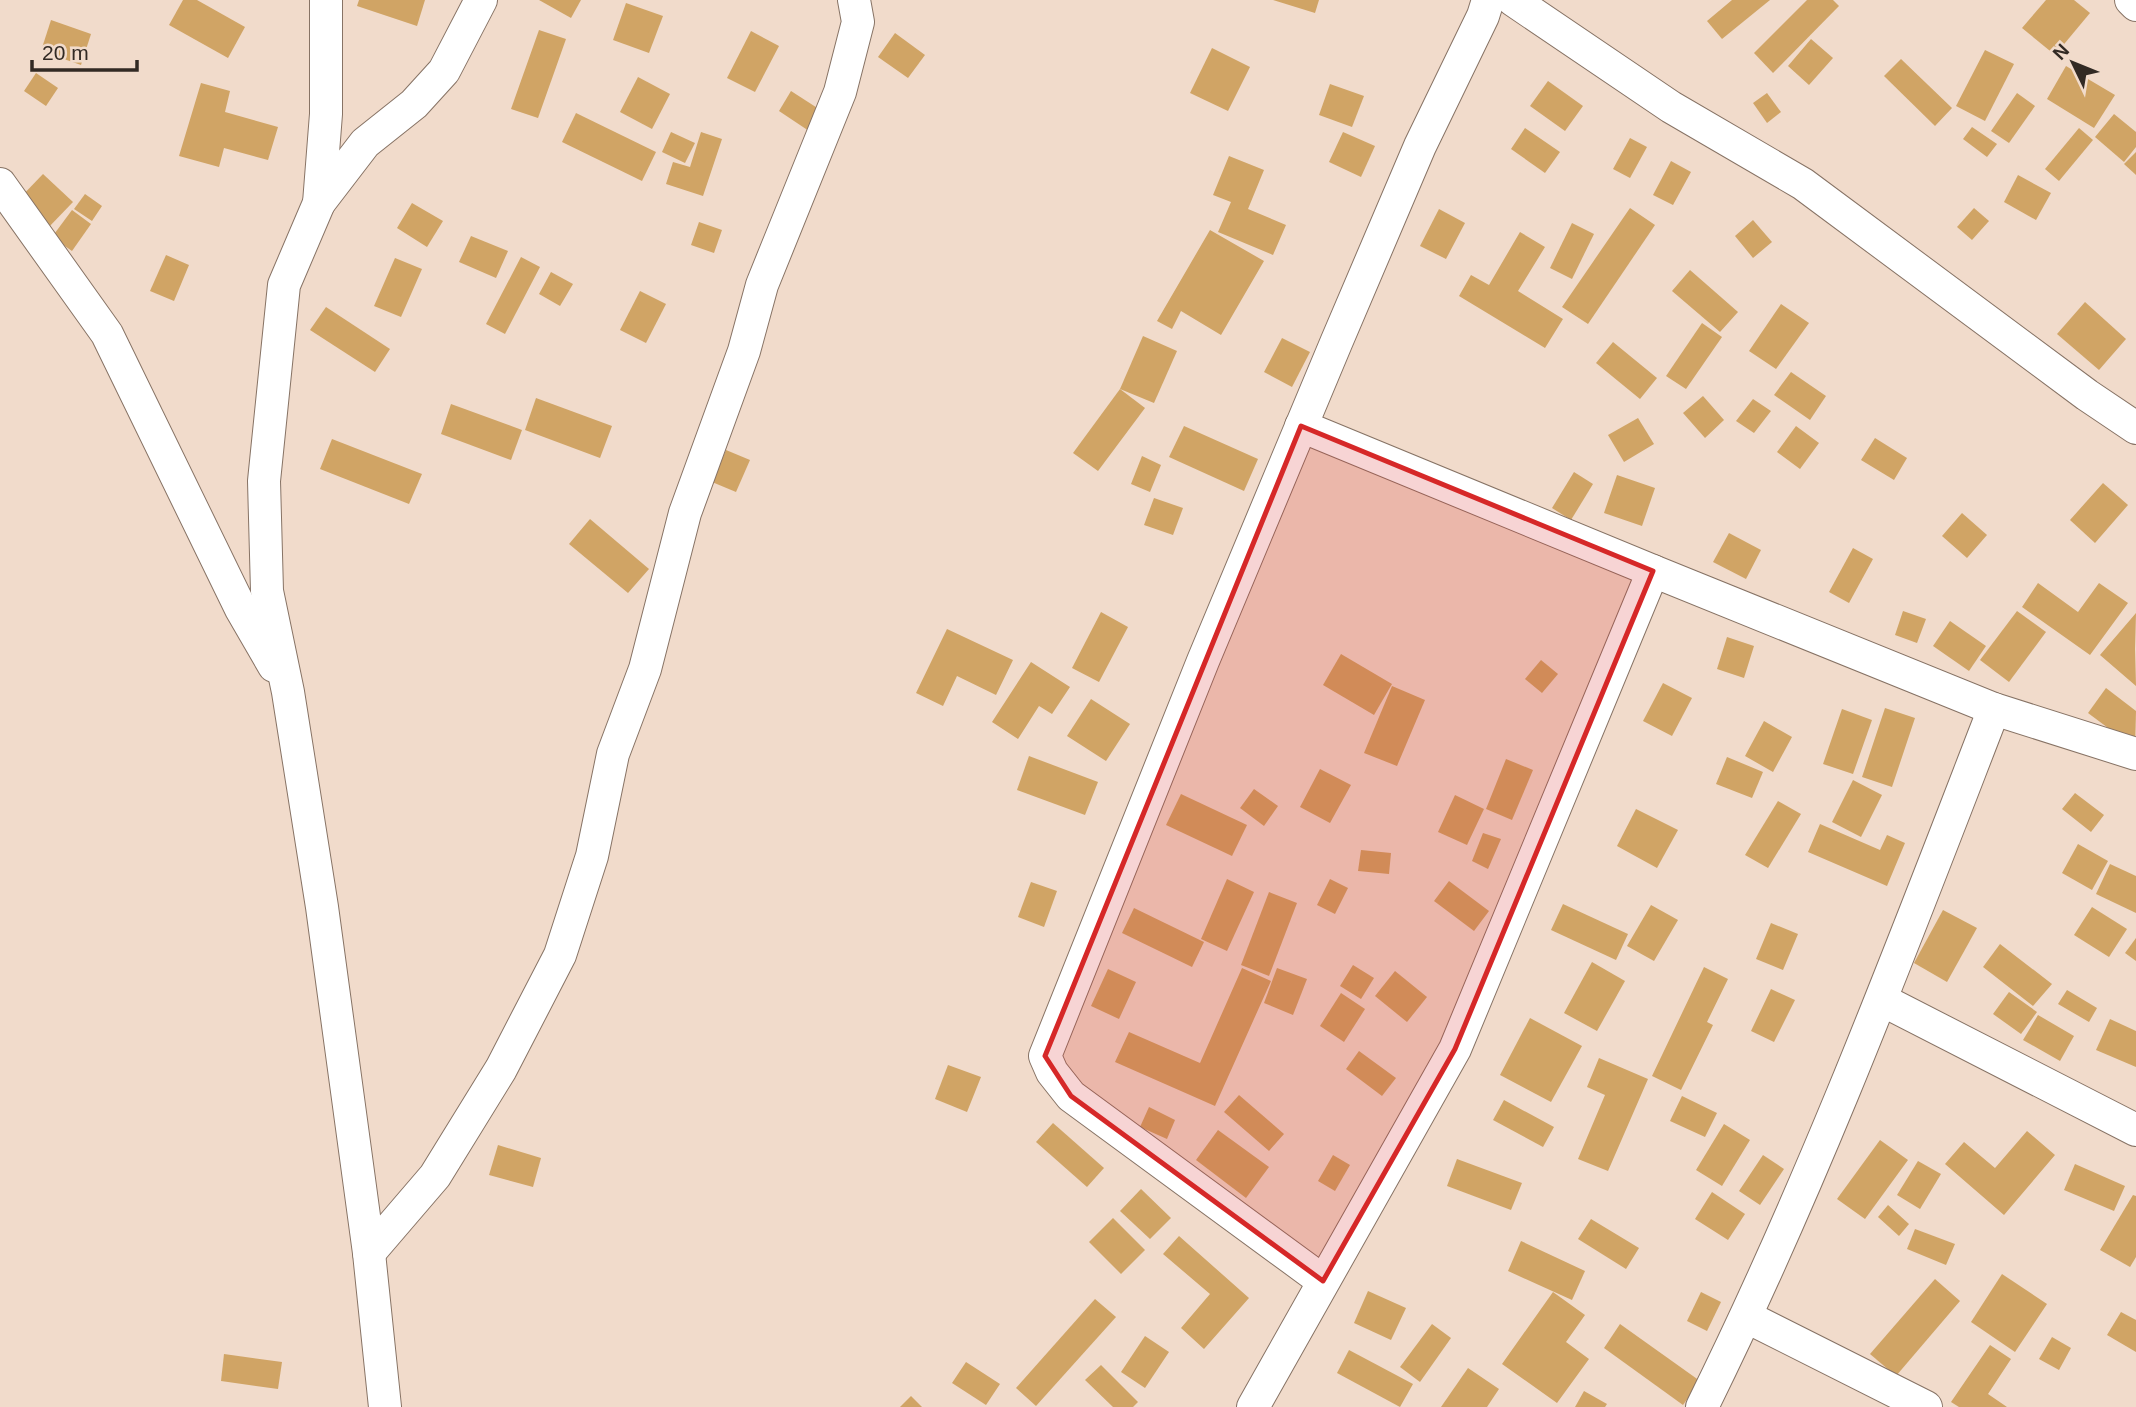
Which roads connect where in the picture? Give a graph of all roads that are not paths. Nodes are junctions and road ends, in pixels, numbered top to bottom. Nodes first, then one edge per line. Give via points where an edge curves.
1 (326, 0) edge
2 (481, 0) edge
3 (854, 0) edge
4 (1488, 0) edge
5 (1513, 0) edge
6 (2131, 0) edge
7 (2136, 5) edge
8 (0, 184) edge
9 (319, 203) junction
10 (1301, 426) junction
11 (2136, 428) edge
12 (1653, 571) junction
13 (288, 692) junction
14 (1994, 709) junction
15 (2136, 754) edge
16 (1882, 1000) junction
17 (2136, 1130) edge
18 (369, 1253) junction
19 (1323, 1281) junction
20 (1747, 1317) junction
21 (385, 1407) edge
22 (1253, 1407) edge
23 (1702, 1407) edge
24 (1926, 1407) edge

1 - 9 street via 326,114
2 - 9 street via 444,71 414,104 365,142
3 - 18 street via 858,22 840,92 762,285 744,351 685,513 645,669 613,754 592,856 560,954 501,1069 435,1176
4 - 10 street via 1420,146
5 - 11 street via 1671,107 1803,184
6 - 7 street
8 - 13 street via 107,334 241,609
9 - 13 street via 284,285 264,481 267,591
10 - 12 street
10 - 19 street via 1045,1056 1071,1096
12 - 14 street
12 - 19 street via 1455,1049
13 - 18 street
14 - 15 street
14 - 16 street
16 - 17 street
16 - 20 street
18 - 21 street
19 - 22 street
20 - 23 street
20 - 24 street

